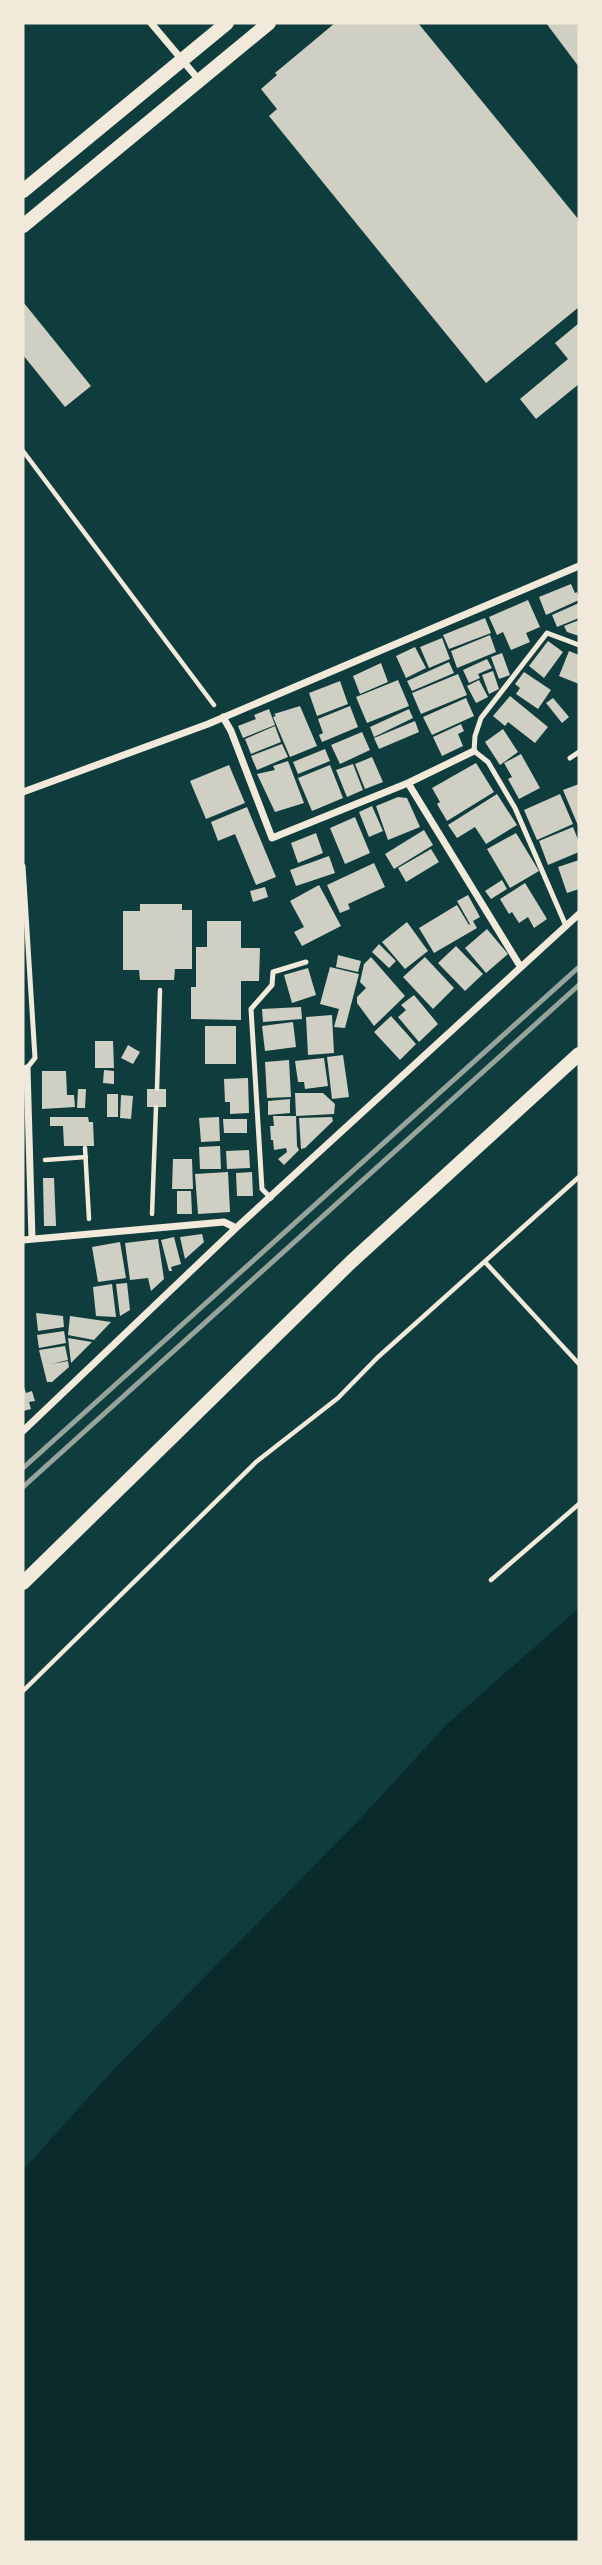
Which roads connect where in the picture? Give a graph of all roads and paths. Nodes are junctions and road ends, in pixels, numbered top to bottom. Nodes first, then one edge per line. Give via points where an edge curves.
1 (151, 23) edge
2 (227, 23) edge
3 (269, 23) edge
4 (182, 60) junction
5 (199, 80) junction
6 (23, 191) edge
7 (23, 226) edge
8 (23, 451) edge
9 (579, 566) edge
10 (579, 645) edge
11 (223, 717) junction
12 (474, 751) junction
13 (579, 752) edge
14 (570, 758) dead end
15 (408, 783) junction
16 (23, 792) edge
17 (23, 866) edge
18 (579, 914) edge
19 (566, 926) junction
20 (306, 962) dead end
21 (520, 966) junction
22 (160, 990) dead end
23 (579, 1054) edge
24 (27, 1068) joint
25 (157, 1089) dead end
26 (156, 1107) dead end
27 (85, 1148) dead end
28 (86, 1157) junction
29 (30, 1161) junction
30 (579, 1177) edge
31 (271, 1198) junction
32 (152, 1228) junction
33 (236, 1228) junction
34 (90, 1234) junction
35 (32, 1239) junction
36 (23, 1240) edge
37 (485, 1262) junction
38 (579, 1364) edge
39 (23, 1431) edge
40 (579, 1504) edge
41 (491, 1580) dead end
42 (23, 1583) edge
43 (23, 1691) edge

1 - 4 street
2 - 4 main road
3 - 5 main road
4 - 5 street
4 - 6 main road
5 - 7 main road
8 - 11 path
9 - 11 street
10 - 12 lane via 547,633 481,718
11 - 15 street via 272,838
11 - 16 street
12 - 15 street
12 - 19 lane via 488,762 515,808
13 - 14 lane
15 - 21 street
17 - 24 lane via 35,1058
18 - 19 street
19 - 21 street
20 - 31 lane via 273,972 272,985 251,1009 262,1189
21 - 31 street
22 - 25 path
23 - 42 main road via 351,1262
24 - 29 street
26 - 32 path
27 - 28 path
28 - 29 path
28 - 34 path
29 - 35 street
30 - 37 path
31 - 33 street
32 - 33 street via 224,1222
32 - 34 street
33 - 39 street
34 - 35 street
35 - 36 street
37 - 38 path
37 - 43 path via 338,1398 256,1462
40 - 41 path

